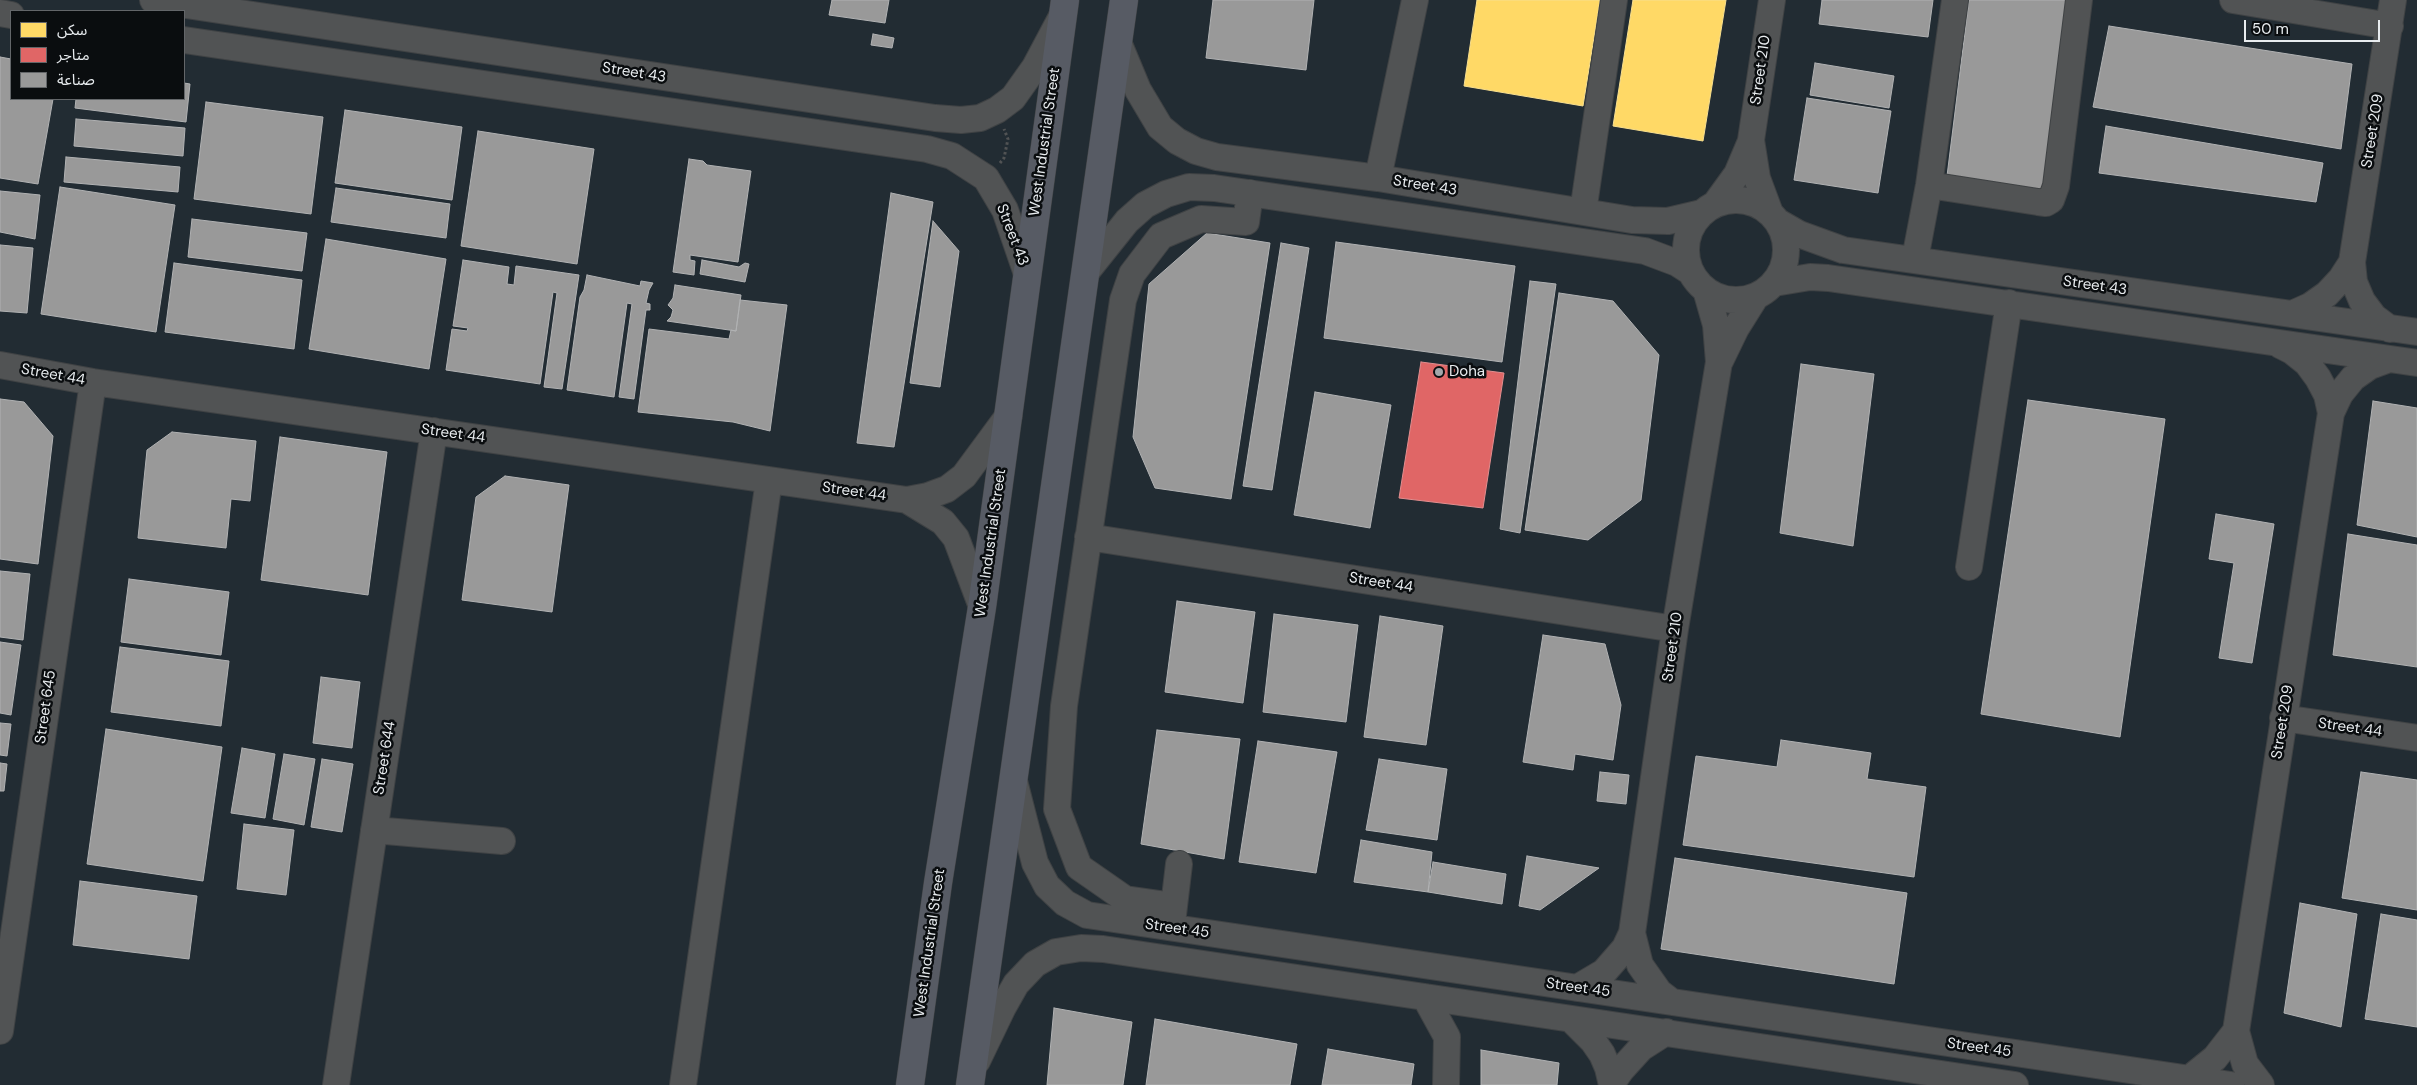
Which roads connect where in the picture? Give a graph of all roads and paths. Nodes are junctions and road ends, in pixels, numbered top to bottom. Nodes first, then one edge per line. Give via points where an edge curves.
1 (153, 0) edge
2 (1124, 0) edge
3 (1415, 0) edge
4 (1614, 0) edge
5 (1772, 0) edge
6 (1955, 0) edge
7 (2079, 0) edge
8 (2233, 0) edge
9 (2393, 0) edge
10 (190, 3) edge
11 (1064, 6) edge
12 (2390, 26) junction
13 (185, 40) edge
14 (1118, 42) junction
15 (997, 110) junction
16 (1751, 140) junction
17 (986, 178) junction
18 (1378, 178) junction
19 (1929, 186) junction
20 (1250, 193) junction
21 (1709, 208) junction
22 (1583, 212) junction
23 (1774, 217) junction
24 (1915, 259) junction
25 (2352, 262) junction
26 (1087, 271) junction
27 (1027, 274) junction
28 (1698, 281) junction
29 (1765, 290) junction
30 (2009, 303) junction
31 (2292, 314) junction
32 (2390, 329) junction
33 (2417, 332) edge
34 (2276, 342) junction
35 (2389, 359) junction
36 (1719, 362) junction
37 (2417, 363) edge
38 (0, 365) edge
39 (93, 382) junction
40 (2331, 413) junction
41 (1009, 415) junction
42 (434, 431) junction
43 (769, 480) junction
44 (907, 500) junction
45 (1088, 536) junction
46 (1969, 567) dead end
47 (982, 607) junction
48 (1675, 629) junction
49 (2283, 718) junction
50 (2417, 738) edge
51 (1014, 778) junction
52 (374, 830) junction
53 (502, 841) dead end
54 (1179, 864) dead end
55 (1172, 917) junction
56 (1632, 934) junction
57 (1576, 988) junction
58 (1425, 997) junction
59 (1672, 1002) junction
60 (1570, 1019) junction
61 (0, 1031) edge
62 (2236, 1031) junction
63 (1666, 1032) junction
64 (971, 1078) edge
65 (2188, 1079) junction
66 (1612, 1084) edge
67 (336, 1085) edge
68 (683, 1085) edge
69 (910, 1085) edge
70 (1446, 1085) edge
71 (2015, 1085) edge
72 (2230, 1085) edge
73 (2261, 1085) edge

1 - 10 street, Street 43
2 - 14 main road
3 - 18 street
4 - 22 street
5 - 16 street, Street 210
6 - 19 street
7 - 19 street via 2056,186 2051,200 2046,203
8 - 12 street
9 - 12 street, Street 209
10 - 15 street, Street 43 via 935,118 980,118
11 - 15 street, Street 43 via 1024,83
11 - 27 main road, West Industrial Street
12 - 25 street, Street 209
13 - 17 street, Street 43 via 927,149 952,156
14 - 18 street, Street 43 via 1138,90 1160,127 1196,151 1217,157
14 - 26 main road
15 - 17 path via 1008,139 1004,158
16 - 21 street, Street 210 via 1736,174
16 - 23 street, Street 210 via 1756,178
17 - 27 street, Street 43 via 1005,210
18 - 22 street, Street 43
19 - 24 street
20 - 26 street via 1189,187 1166,194 1145,205 1127,222
20 - 28 street via 1645,251 1677,263
20 - 45 street via 1246,222 1201,219 1161,236 1132,274 1123,300
21 - 22 street, Street 43 via 1677,219 1650,221
21 - 23 street via 1727,200 1745,200 1761,206
21 - 28 street via 1694,222 1687,240 1687,260
23 - 24 street, Street 43 via 1799,234 1843,250
23 - 29 street via 1783,232 1787,254 1785,264
24 - 31 street, Street 43
25 - 31 street, Street 209 via 2327,294
25 - 32 street, Street 209 via 2354,282 2362,301 2374,317
26 - 51 main road
27 - 41 main road, West Industrial Street
28 - 29 street via 1725,299 1746,299
28 - 36 street, Street 210 via 1716,325
29 - 30 street, Street 43 via 1810,277
29 - 36 street, Street 210 via 1736,328
30 - 34 street, Street 43
30 - 46 street
31 - 32 street, Street 43
32 - 33 street, Street 43
34 - 35 street, Street 43
34 - 40 street, Street 209 via 2307,363 2327,395
35 - 37 street, Street 43
35 - 40 street, Street 209 via 2370,366 2353,378
36 - 48 street, Street 210
38 - 39 street, Street 44
39 - 42 street, Street 44
39 - 61 street, Street 645
40 - 49 street, Street 209
41 - 44 street, Street 44 via 964,476 947,489
41 - 47 main road, West Industrial Street
42 - 43 street, Street 44
42 - 52 street, Street 644
43 - 44 street, Street 44
43 - 68 street
44 - 47 street, Street 44 via 943,522 956,538
45 - 48 street, Street 44
45 - 55 street via 1064,706 1057,809 1079,867 1125,899
47 - 69 main road, West Industrial Street
48 - 56 street, Street 210
49 - 50 street, Street 44
49 - 62 street, Street 209
51 - 55 street, Street 45 via 1035,864 1047,886 1065,903 1087,915
51 - 64 main road
52 - 53 street
52 - 67 street, Street 644
54 - 55 street
55 - 57 street, Street 45
56 - 57 street, Street 210 via 1610,967
56 - 59 street, Street 210 via 1640,966 1659,992
57 - 59 street, Street 45
58 - 60 street, Street 45
58 - 64 street, Street 45 via 1103,949 1056,952 1035,964 1016,984 1002,1007
58 - 70 street via 1447,1037
59 - 65 street, Street 45
60 - 63 street, Street 45
60 - 66 street via 1598,1047
62 - 65 street, Street 209 via 2215,1058
62 - 73 street, Street 209 via 2245,1064
63 - 66 street via 1641,1048
63 - 71 street, Street 45
65 - 72 street, Street 45

